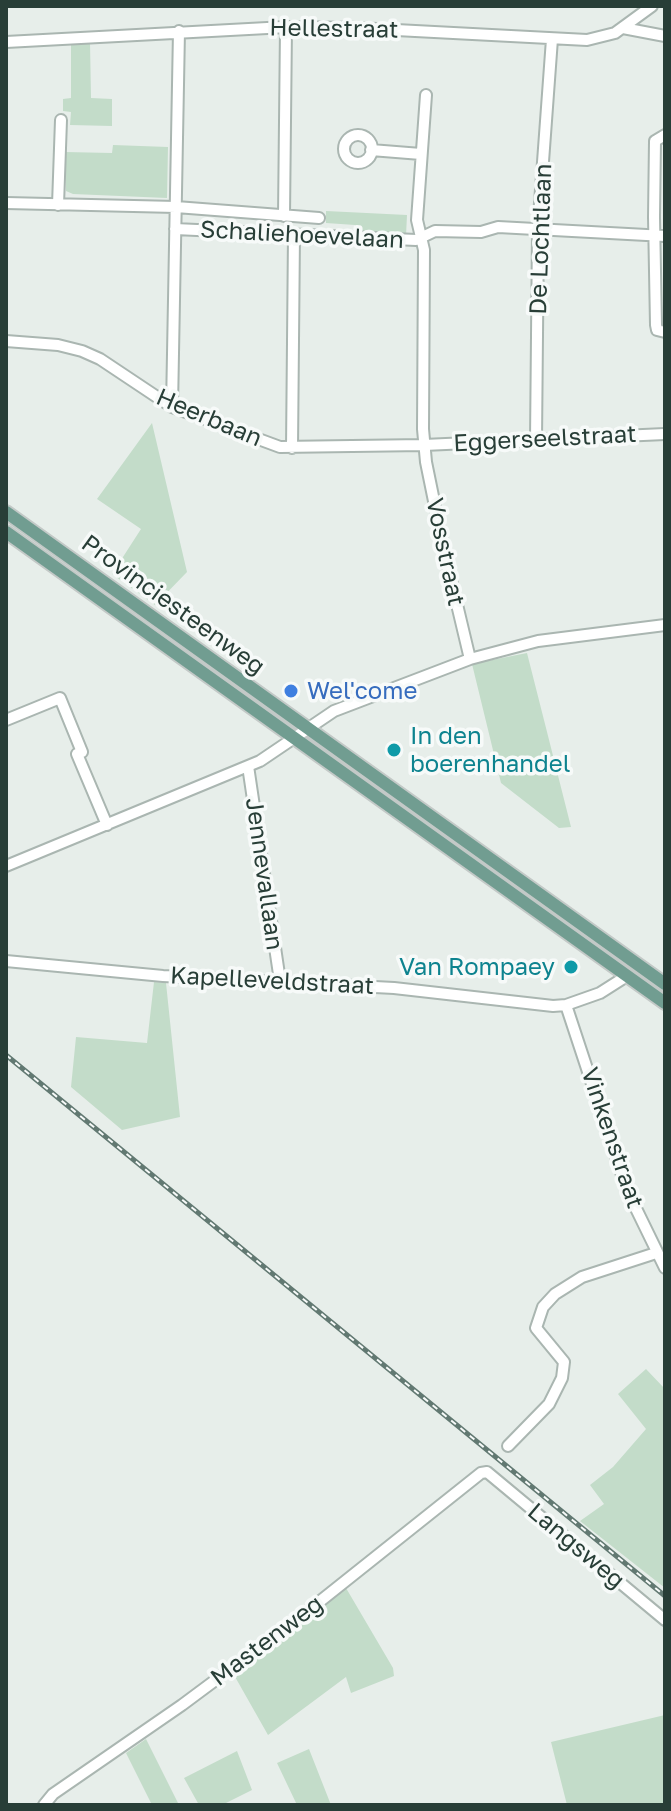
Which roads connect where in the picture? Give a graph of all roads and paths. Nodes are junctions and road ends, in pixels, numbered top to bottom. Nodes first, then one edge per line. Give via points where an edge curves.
1 (652, 6) edge
2 (286, 27) junction
3 (623, 28) junction
4 (179, 31) junction
5 (665, 36) edge
6 (552, 39) junction
7 (6, 42) edge
8 (426, 95) dead end
9 (61, 120) dead end
10 (665, 135) edge
11 (371, 150) dead end
12 (421, 154) junction
13 (6, 203) edge
14 (58, 205) junction
15 (176, 207) junction
16 (284, 216) junction
17 (319, 218) dead end
18 (175, 229) junction
19 (538, 230) junction
20 (294, 234) junction
21 (660, 236) edge
22 (422, 238) junction
23 (665, 332) edge
24 (6, 341) edge
25 (172, 407) junction
26 (665, 434) edge
27 (536, 440) junction
28 (424, 445) junction
29 (292, 448) junction
30 (6, 512) edge
31 (6, 532) edge
32 (665, 625) edge
33 (470, 659) junction
34 (6, 720) edge
35 (308, 728) junction
36 (294, 738) junction
37 (248, 766) junction
38 (107, 825) junction
39 (6, 866) edge
40 (6, 961) edge
41 (624, 974) junction
42 (280, 981) junction
43 (661, 982) edge
44 (639, 985) junction
45 (665, 1003) edge
46 (566, 1005) junction
47 (656, 1253) junction
48 (665, 1268) edge
49 (508, 1446) dead end
50 (487, 1472) joint
51 (665, 1620) edge
52 (44, 1805) edge

1 - 3 street, Hellestraat
2 - 4 street, Hellestraat
2 - 6 street, Hellestraat
2 - 16 street
3 - 5 street
3 - 6 street, Hellestraat via 587,40
4 - 7 street, Hellestraat
4 - 15 street
6 - 19 street, De Lochtlaan
8 - 12 street, Vosstraat
9 - 14 street
10 - 21 street via 655,141
11 - 12 street
12 - 22 street, Vosstraat via 417,220
13 - 14 street, Schaliehoevelaan
14 - 15 street, Schaliehoevelaan
15 - 16 street, Schaliehoevelaan
15 - 18 street
16 - 17 street, Schaliehoevelaan
18 - 20 street, Schaliehoevelaan
18 - 25 street
19 - 21 street, Schaliehoevelaan
19 - 22 street, Schaliehoevelaan via 435,231
19 - 27 street, De Lochtlaan
20 - 22 street, Schaliehoevelaan
20 - 29 street
21 - 23 street via 656,325
22 - 28 street, Vosstraat
24 - 25 street, Heerbaan via 82,351
25 - 29 street, Heerbaan
26 - 27 street, Eggerseelstraat
27 - 28 street, Eggerseelstraat
28 - 29 street, Heerbaan
28 - 33 street, Vosstraat
30 - 35 main road, Provinciesteenweg
31 - 36 main road, Provinciesteenweg
32 - 33 street via 538,641
33 - 35 street via 334,711
34 - 38 street via 60,698
35 - 36 street
35 - 43 main road, Provinciesteenweg
36 - 37 street
36 - 41 main road, Provinciesteenweg
37 - 38 street
37 - 42 street, Jennevallaan
38 - 39 street
40 - 42 street, Kapelleveldstraat
41 - 44 main road, Provinciesteenweg
41 - 46 street, Kapelleveldstraat via 600,993
42 - 46 street, Kapelleveldstraat
43 - 44 main road via 642,973 636,979
44 - 45 main road, Provinciesteenweg
46 - 47 street, Vinkenstraat via 627,1190
47 - 48 street, Vinkenstraat
47 - 49 street via 582,1277 543,1307 536,1328 564,1362 562,1378 549,1404
50 - 51 street, Langsweg
50 - 52 street, Mastenweg

